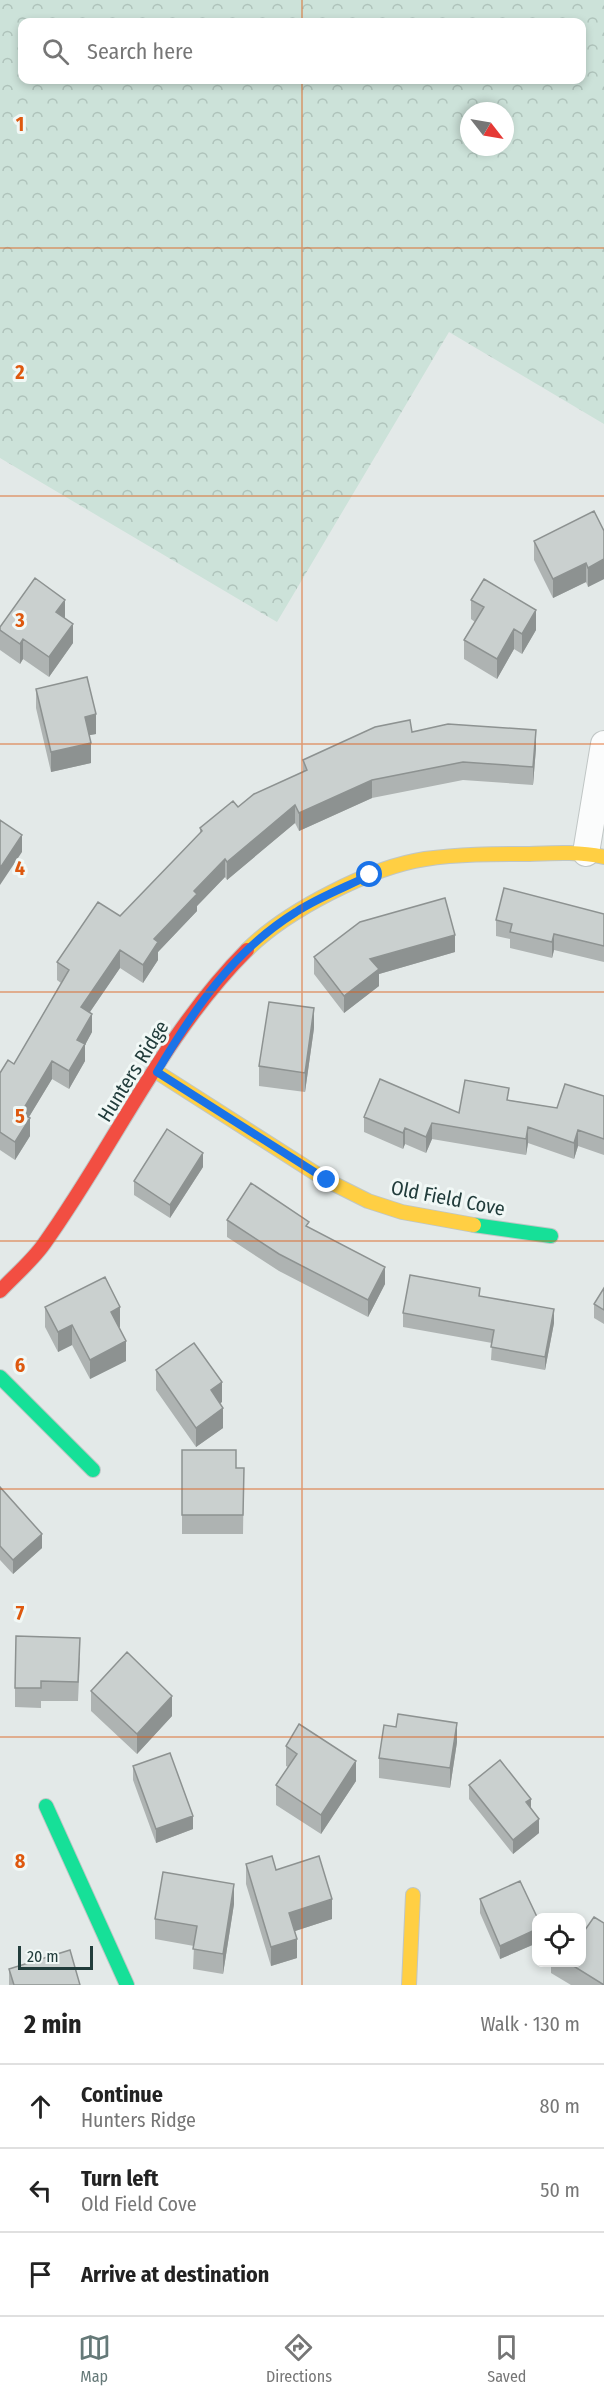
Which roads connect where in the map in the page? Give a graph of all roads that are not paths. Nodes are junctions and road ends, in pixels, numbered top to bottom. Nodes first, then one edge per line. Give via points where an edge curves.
1 (604, 744) edge
2 (595, 855) edge
3 (157, 1072) junction
4 (551, 1236) dead end
5 (0, 1291) edge
6 (0, 1377) edge
7 (93, 1470) dead end
8 (46, 1806) dead end
9 (414, 1895) dead end
10 (127, 1985) edge
11 (409, 1985) edge

1 - 2 street
2 - 3 street, Hunters Ridge via 477,854 423,859 370,875 297,911 255,942 216,981
3 - 4 street, Old Field Cove via 327,1180 368,1201 448,1221
3 - 5 street, Hunters Ridge via 43,1246
6 - 7 street
8 - 10 street
9 - 11 street

